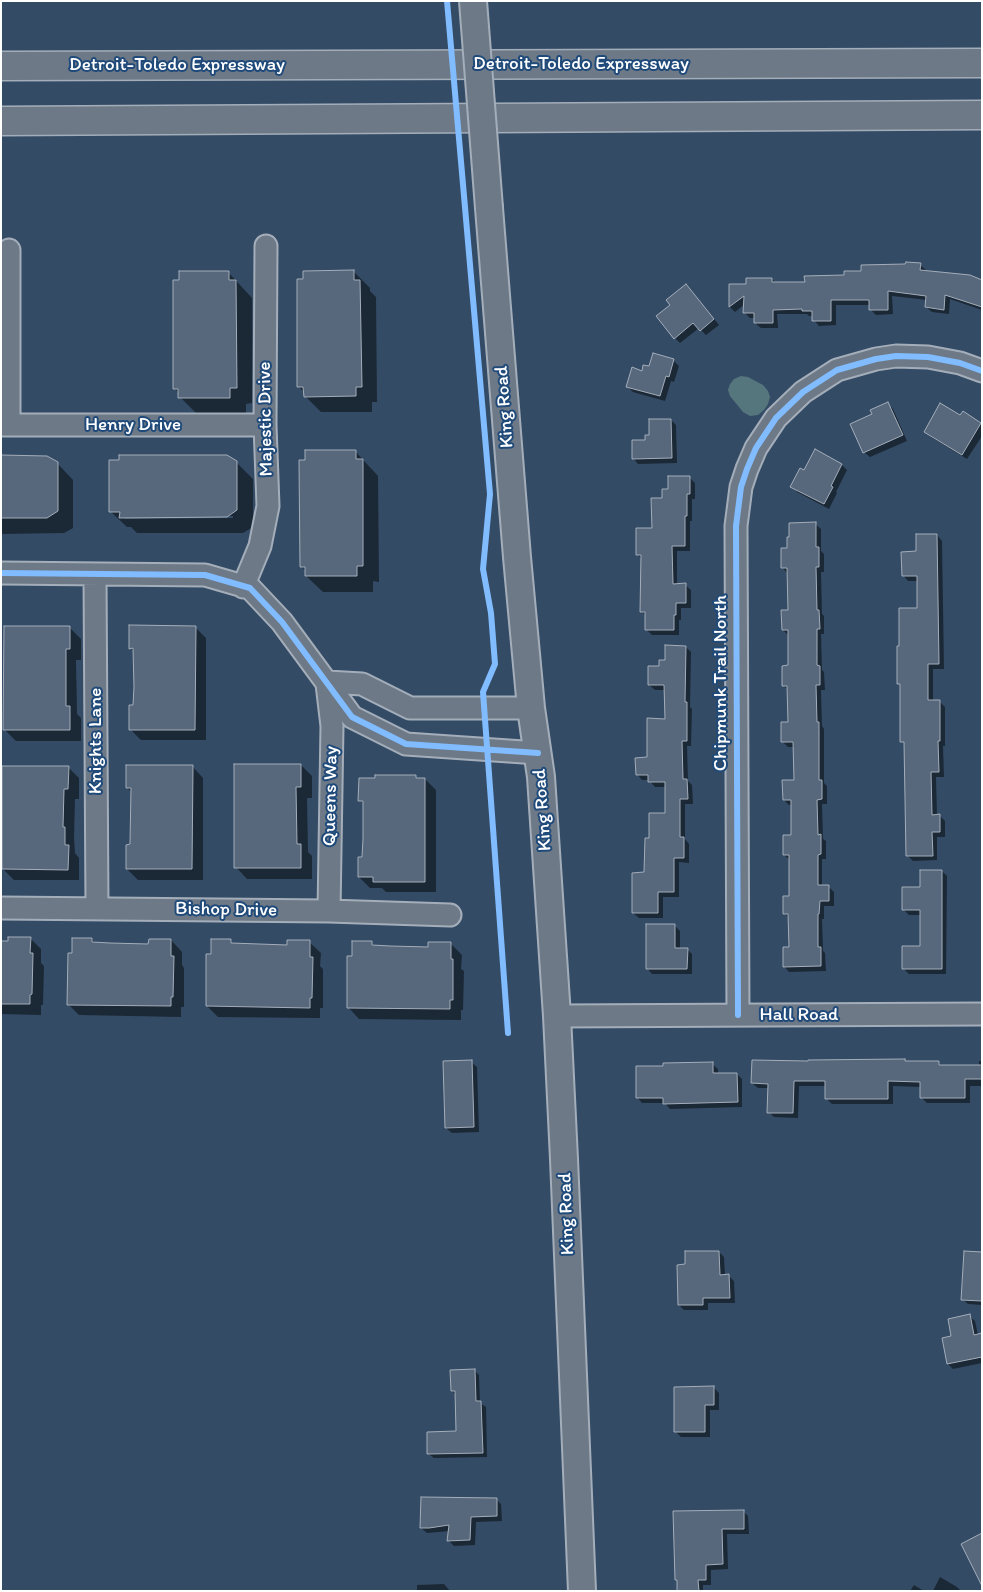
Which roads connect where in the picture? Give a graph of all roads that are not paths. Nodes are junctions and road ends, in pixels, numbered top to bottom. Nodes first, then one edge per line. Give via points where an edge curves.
1 (473, 1) edge
2 (982, 63) edge
3 (1, 66) edge
4 (982, 115) edge
5 (1, 121) edge
6 (266, 246) dead end
7 (9, 250) dead end
8 (982, 371) edge
9 (5, 425) edge
10 (265, 425) junction
11 (1, 573) edge
12 (95, 574) junction
13 (243, 587) junction
14 (327, 682) junction
15 (531, 708) junction
16 (538, 753) junction
17 (1, 908) edge
18 (97, 909) junction
19 (329, 912) junction
20 (450, 914) dead end
21 (982, 1014) edge
22 (738, 1015) junction
23 (557, 1016) junction
24 (582, 1591) edge

1 - 15 main road, King Road, bridge
2 - 3 highway, Detroit-Toledo Expressway
4 - 5 highway
6 - 10 street, Majestic Drive
7 - 9 street
8 - 22 street, Chipmunk Trail North via 928,357 896,356 837,370 819,380 776,418 747,468 741,487 736,536
9 - 10 street, Henry Drive
10 - 13 street, Majestic Drive via 268,506 260,546
11 - 12 street
12 - 13 street via 205,575
12 - 18 street, Knights Lane
13 - 14 street via 250,588 282,622
14 - 15 street via 362,684 410,708
14 - 16 street via 352,717 406,744
14 - 19 street, Queens Way via 332,726
15 - 16 main road, King Road
16 - 23 main road, King Road
17 - 18 street, Bishop Drive
18 - 19 street, Bishop Drive
19 - 20 street, Bishop Drive
21 - 22 street, Hall Road
22 - 23 street, Hall Road
23 - 24 main road, King Road

